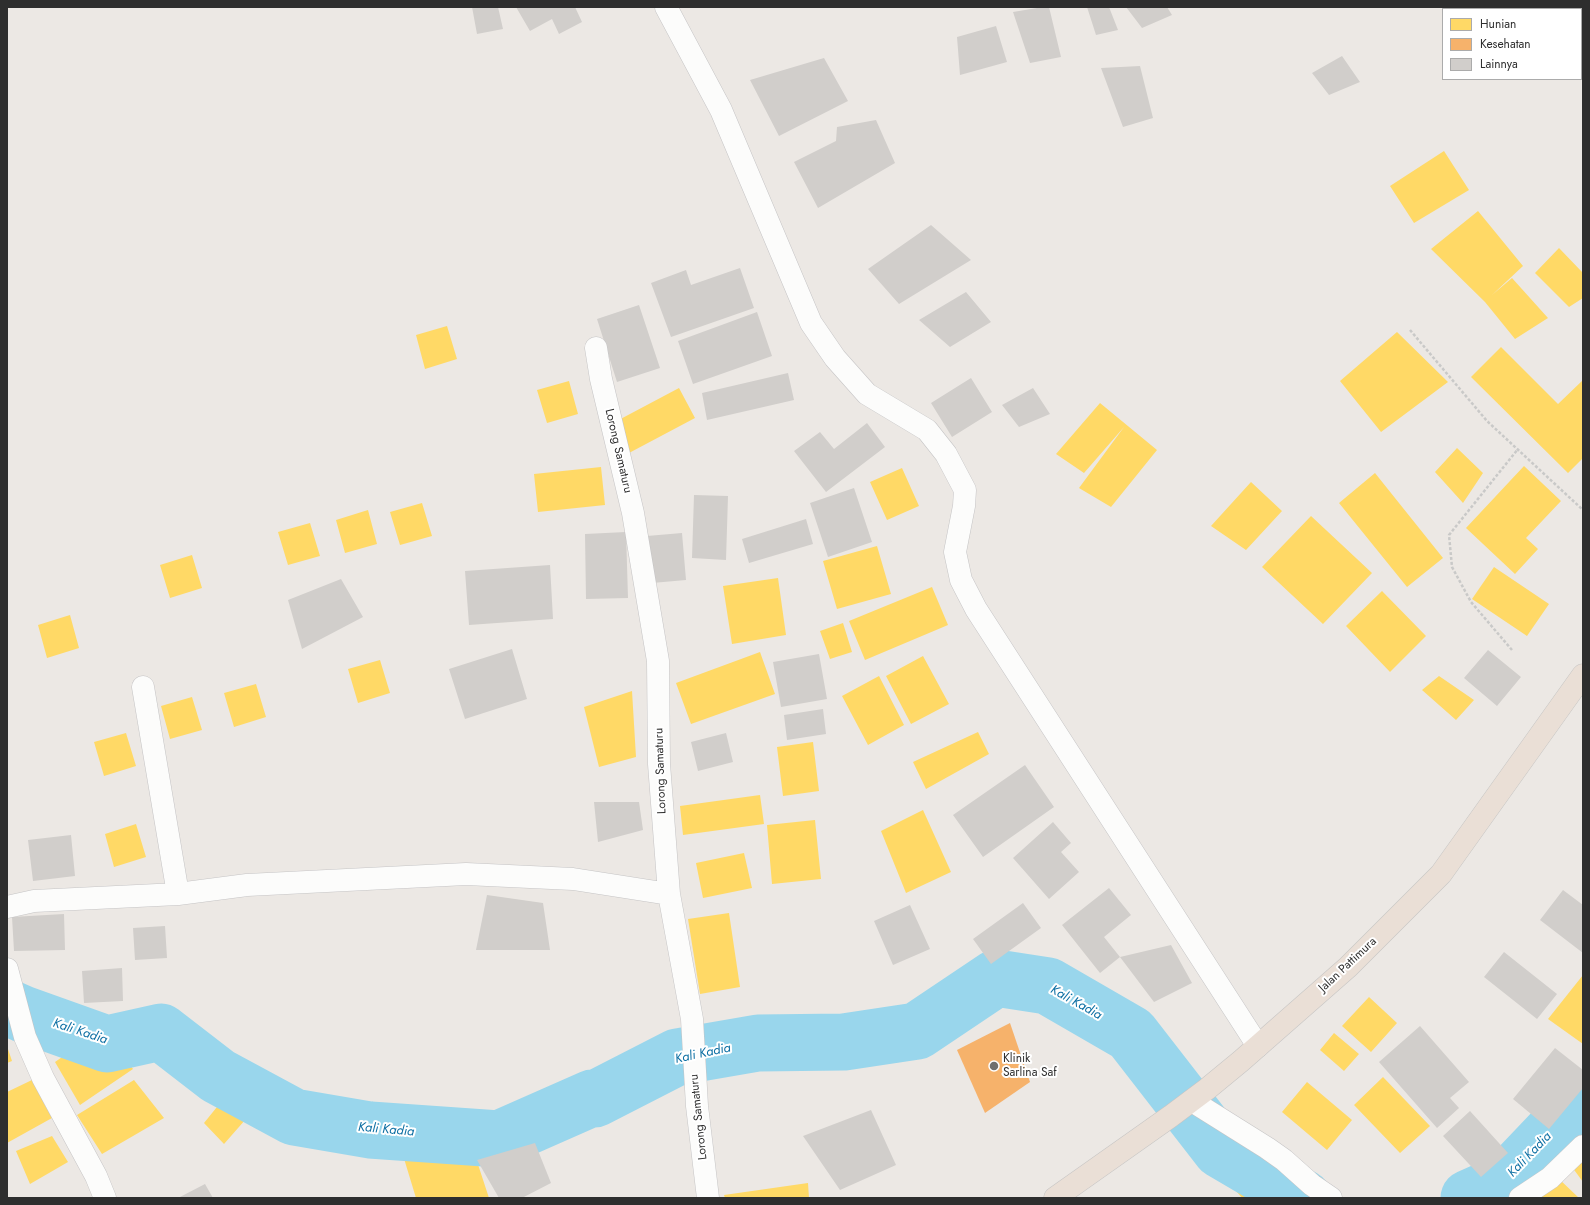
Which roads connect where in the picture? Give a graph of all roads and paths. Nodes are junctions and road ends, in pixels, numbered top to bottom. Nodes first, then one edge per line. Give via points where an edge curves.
1 (666, 7) edge
2 (1410, 330) dead end
3 (596, 348) dead end
4 (1518, 449) junction
5 (1583, 510) edge
6 (1512, 650) dead end
7 (1583, 675) edge
8 (143, 687) dead end
9 (178, 894) junction
10 (670, 894) junction
11 (7, 906) edge
12 (7, 968) edge
13 (1258, 1046) junction
14 (1196, 1098) junction
15 (1583, 1146) edge
16 (105, 1198) edge
17 (708, 1198) edge
18 (1055, 1198) edge
19 (1331, 1198) edge
20 (1520, 1198) edge

1 - 13 street via 721,110 811,323 835,358 868,394 927,430 946,454 965,490 955,552 961,580 970,598
2 - 4 path via 1487,421
3 - 10 street, Lorong Samaturu via 633,513 658,661 659,764
4 - 5 path
4 - 6 path via 1449,535 1452,567 1467,595
7 - 13 highway, Jalan Pattimura via 1441,874 1348,967
8 - 9 street
9 - 10 street via 247,885 466,874 573,879
9 - 11 street via 34,900
10 - 17 street, Lorong Samaturu via 692,1019 697,1106
12 - 16 street via 25,1038
13 - 14 highway, Jalan Pattimura
14 - 18 highway, Jalan Pattimura
14 - 19 street via 1284,1160
15 - 20 street via 1550,1178

